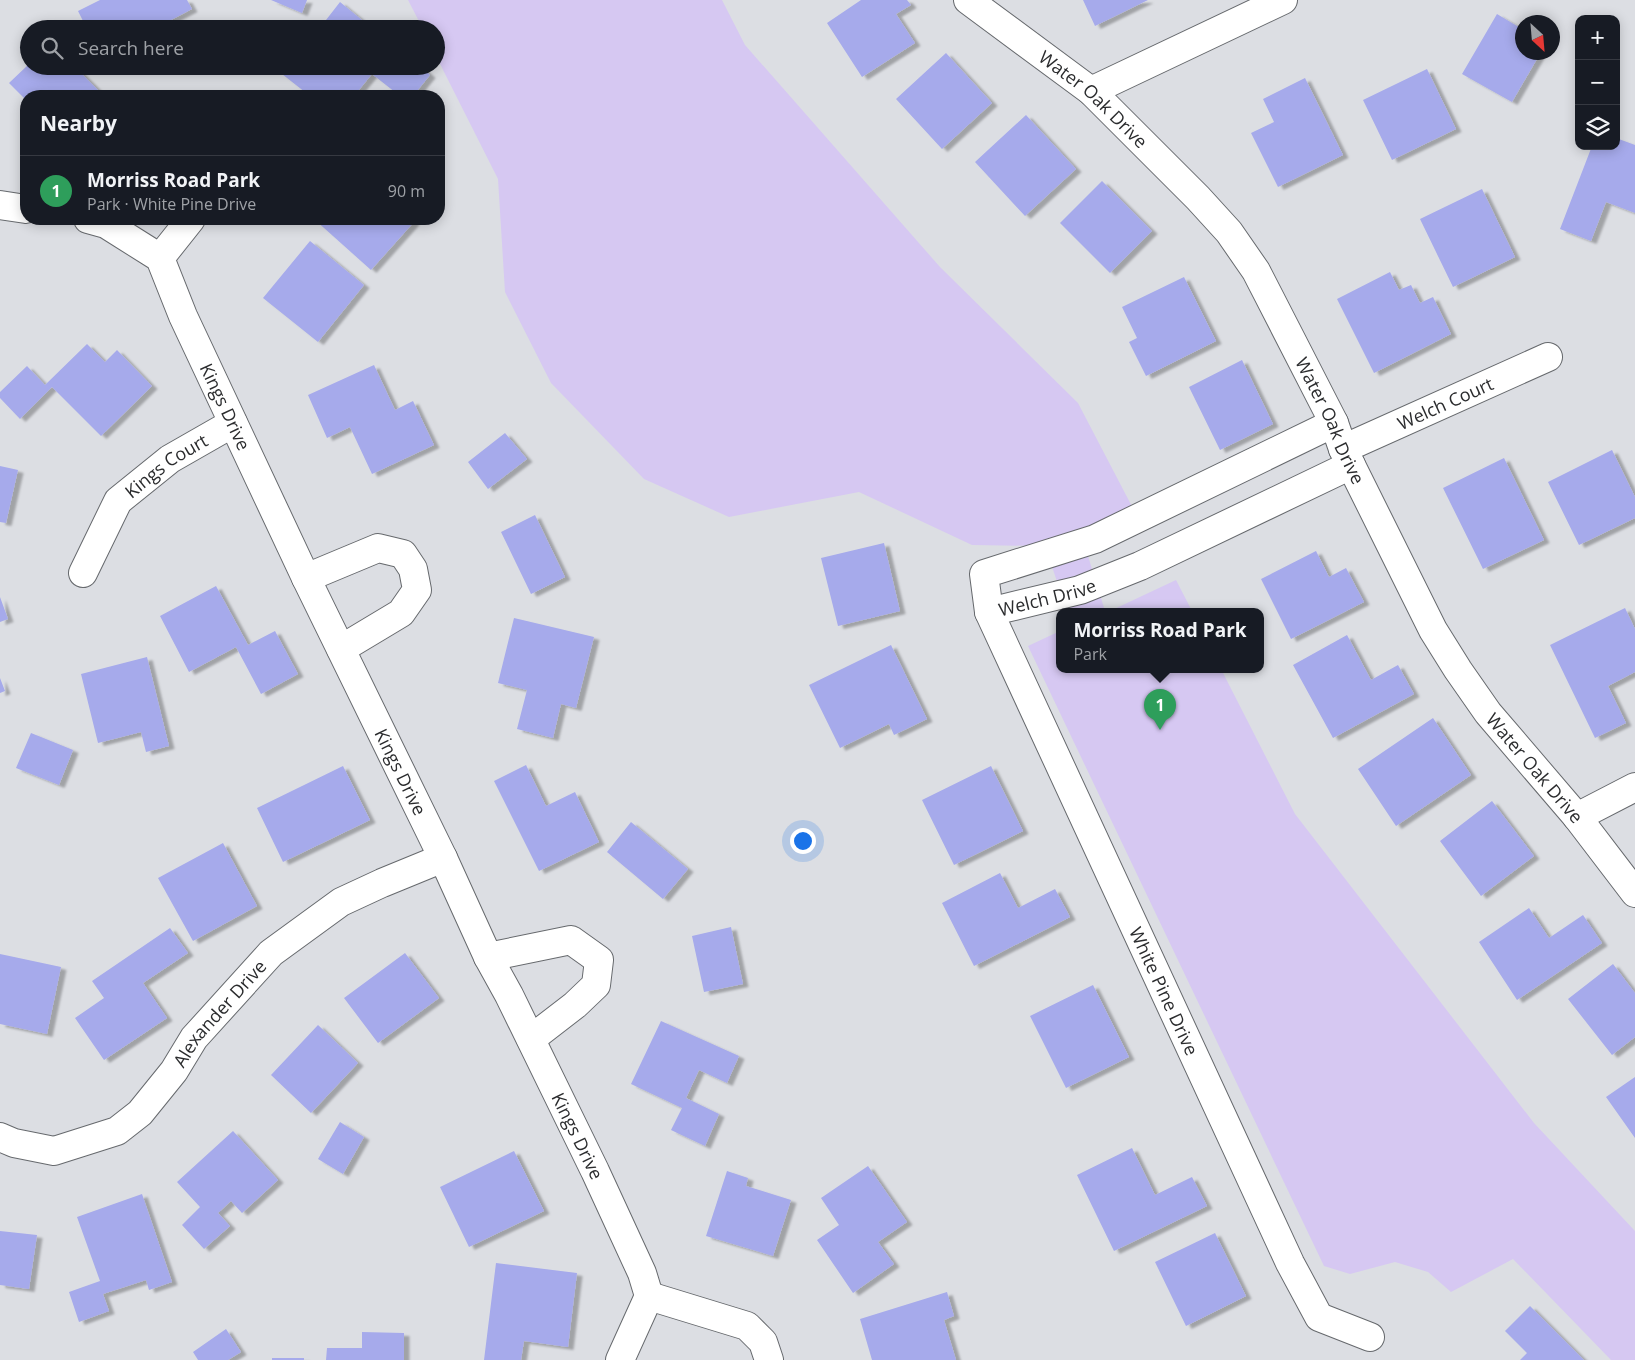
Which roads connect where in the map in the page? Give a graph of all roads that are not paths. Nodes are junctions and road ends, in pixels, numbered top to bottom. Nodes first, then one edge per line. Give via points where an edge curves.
1 (968, 0) edge
2 (1283, 0) edge
3 (1090, 91) junction
4 (0, 205) edge
5 (20, 208) edge
6 (109, 225) edge
7 (186, 225) edge
8 (160, 258) junction
9 (1548, 357) dead end
10 (233, 423) junction
11 (1334, 423) junction
12 (1347, 457) junction
13 (83, 573) dead end
14 (306, 578) junction
15 (989, 612) junction
16 (341, 649) junction
17 (1635, 787) edge
18 (1577, 817) junction
19 (443, 858) junction
20 (1635, 893) edge
21 (488, 957) junction
22 (531, 1039) junction
23 (0, 1137) edge
24 (649, 1296) junction
25 (1370, 1337) dead end
26 (620, 1360) edge
27 (769, 1360) edge

1 - 3 street, Water Oak Drive
2 - 3 street
3 - 11 street, Water Oak Drive via 1228,232 1256,271
4 - 5 street
6 - 8 street
7 - 8 street
8 - 10 street, Kings Drive
9 - 12 street, Welch Court
10 - 13 street, Kings Court via 170,459 118,501
10 - 14 street, Kings Drive
11 - 12 street, Water Oak Drive
11 - 15 street, Welch Drive via 1095,539 984,574
12 - 15 street, Welch Drive via 1140,566 1080,590
12 - 18 street, Water Oak Drive via 1433,630 1458,670 1488,712
14 - 16 street, Kings Drive
14 - 16 street via 378,548 404,554 413,569 417,590 401,613
15 - 25 street, White Pine Drive via 1290,1263 1320,1317
16 - 19 street, Kings Drive
17 - 18 street
18 - 20 street, Water Oak Drive
19 - 21 street, Kings Drive
19 - 23 street, Alexander Drive via 342,902 270,952 194,1038 140,1113 117,1131 54,1151
21 - 22 street, Kings Drive
21 - 22 street via 571,940 598,960 596,984
22 - 24 street, Kings Drive via 642,1273
24 - 26 street
24 - 27 street via 747,1326 762,1342

